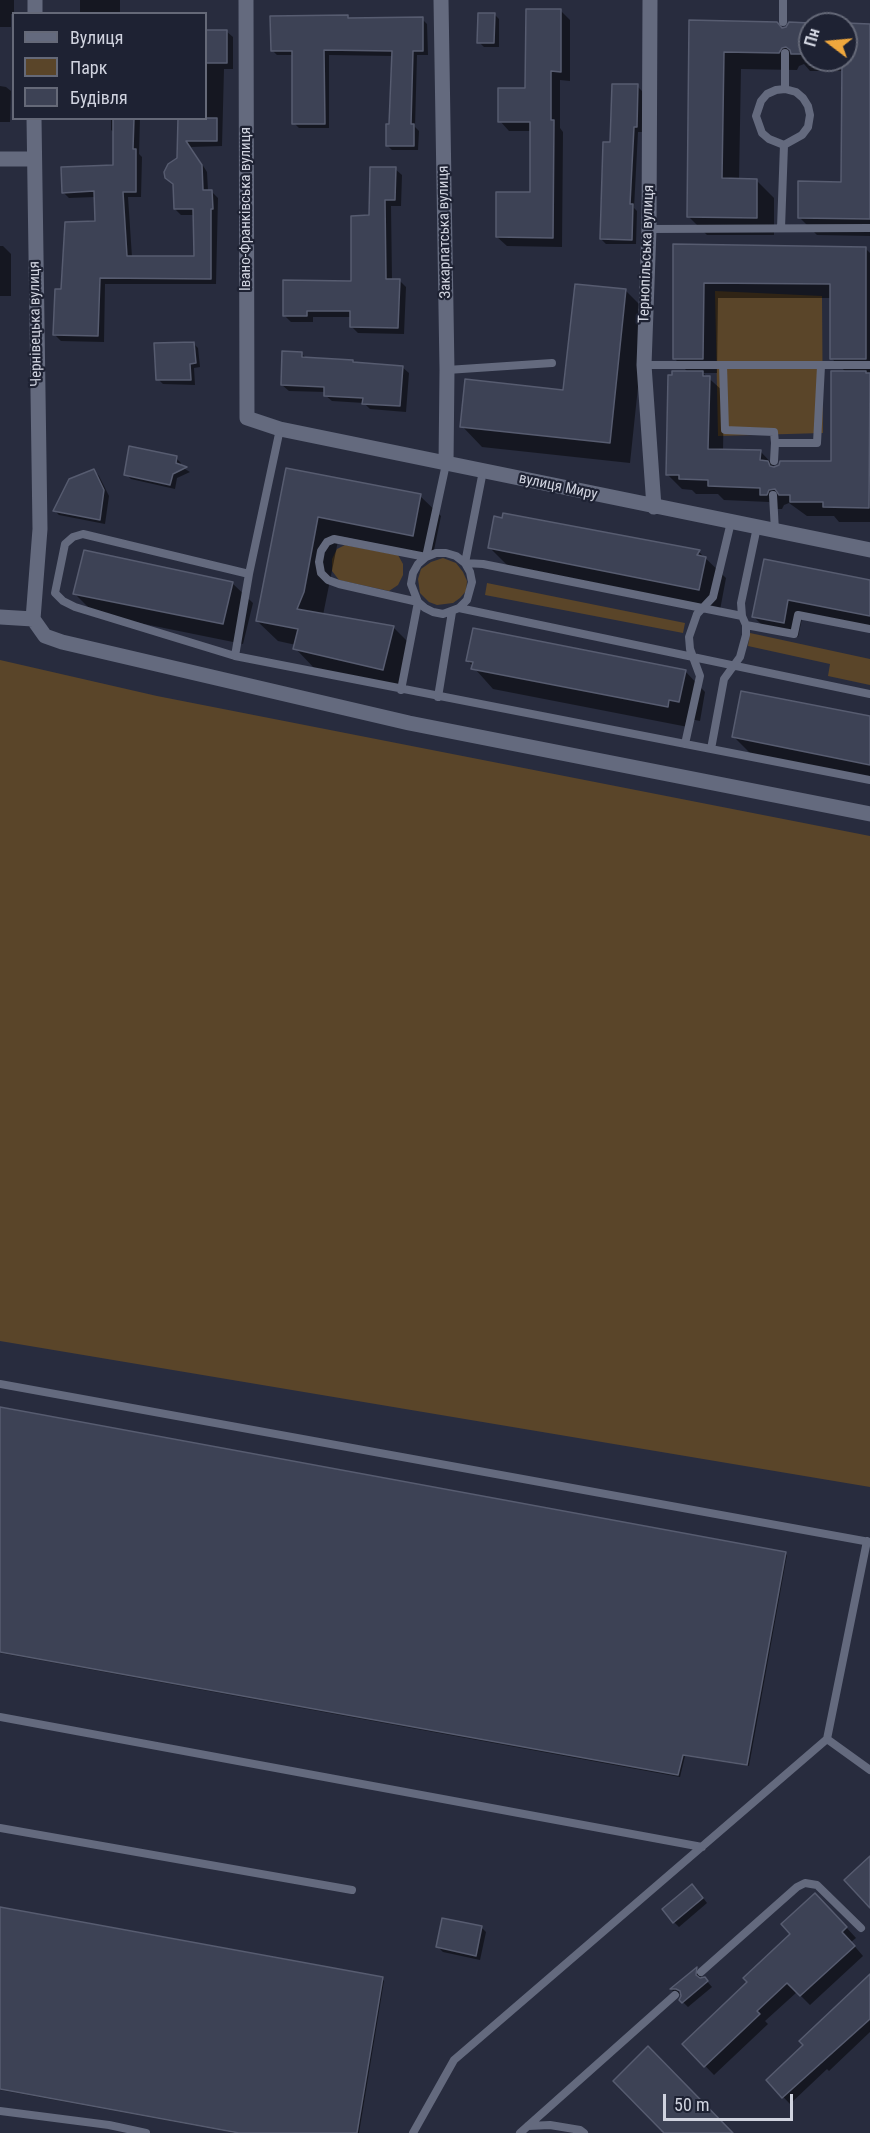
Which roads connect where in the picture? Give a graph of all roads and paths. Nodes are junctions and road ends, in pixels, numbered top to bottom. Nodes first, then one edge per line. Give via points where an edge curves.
1 (246, 0) edge
2 (441, 0) edge
3 (650, 0) edge
4 (783, 0) edge
5 (783, 22) dead end
6 (784, 53) dead end
7 (785, 89) junction
8 (34, 120) edge
9 (784, 145) junction
10 (0, 159) edge
11 (33, 159) junction
12 (781, 228) junction
13 (870, 228) edge
14 (649, 229) junction
15 (552, 363) dead end
16 (644, 365) junction
17 (870, 365) edge
18 (723, 366) junction
19 (821, 366) junction
20 (447, 370) junction
21 (247, 418) joint
22 (280, 429) junction
23 (775, 443) junction
24 (774, 460) dead end
25 (446, 464) junction
26 (483, 471) junction
27 (773, 495) dead end
28 (654, 507) junction
29 (731, 522) junction
30 (757, 527) junction
31 (775, 531) junction
32 (870, 550) edge
33 (426, 557) junction
34 (465, 563) junction
35 (249, 574) junction
36 (418, 602) junction
37 (702, 608) junction
38 (455, 610) junction
39 (742, 616) junction
40 (0, 617) edge
41 (33, 619) junction
42 (746, 626) junction
43 (870, 629) edge
44 (235, 656) junction
45 (695, 658) junction
46 (733, 666) junction
47 (401, 690) junction
48 (870, 694) edge
49 (438, 697) junction
50 (685, 744) junction
51 (711, 749) junction
52 (870, 780) edge
53 (870, 814) edge
54 (0, 1384) edge
55 (869, 1541) edge
56 (0, 1717) edge
57 (827, 1739) junction
58 (870, 1770) edge
59 (0, 1828) edge
60 (702, 1847) junction
61 (352, 1890) dead end
62 (861, 1928) dead end
63 (701, 1972) dead end
64 (675, 1995) dead end
65 (0, 2111) edge
66 (528, 2126) junction
67 (146, 2133) edge
68 (412, 2133) edge
69 (520, 2133) edge
70 (535, 2133) edge
71 (584, 2133) edge

1 - 21 street, Івано-Франківська вулиця
2 - 20 street, Закарпатська вулиця
3 - 14 street, Тернопільська вулиця
4 - 5 lane
6 - 7 lane
7 - 9 lane via 803,98 810,115 802,135
7 - 9 lane via 767,94 756,116 762,133
8 - 11 street, Чернівецька вулиця
9 - 12 lane
10 - 11 street
11 - 41 street, Чернівецька вулиця via 40,529
12 - 13 lane
12 - 14 lane
14 - 16 street, Тернопільська вулиця
15 - 20 lane
16 - 18 lane
16 - 28 street, Тернопільська вулиця
17 - 19 lane
18 - 19 lane
18 - 23 lane via 725,430 774,432
19 - 23 lane via 817,443
20 - 25 street, Закарпатська вулиця
21 - 22 street, вулиця Миру
22 - 25 street, вулиця Миру
22 - 35 lane
23 - 24 lane
25 - 26 street, вулиця Миру
25 - 33 lane
26 - 28 street, вулиця Миру
26 - 34 lane
27 - 31 lane
28 - 29 street, вулиця Миру
29 - 30 street, вулиця Миру
29 - 37 lane via 713,597
30 - 31 street, вулиця Миру
30 - 39 lane via 741,603
31 - 32 street, вулиця Миру
33 - 34 lane via 446,553
33 - 36 lane via 418,564 411,584
33 - 36 lane via 334,539 321,551 319,562 321,573 328,580
34 - 37 lane
34 - 38 lane via 472,582 467,600
35 - 44 lane
35 - 44 lane via 83,534 65,544 55,593 75,607
36 - 38 lane via 433,612
36 - 47 lane
37 - 39 lane
37 - 45 lane via 689,637
38 - 45 lane
38 - 49 lane
39 - 42 lane
40 - 41 street
41 - 53 street via 45,636 62,642 340,707
42 - 43 lane via 794,634 798,615
42 - 46 lane via 743,649
44 - 47 lane
45 - 46 lane
45 - 50 lane via 700,676
46 - 48 lane
46 - 51 lane via 724,679
47 - 49 lane
49 - 50 lane
50 - 51 lane
51 - 52 lane
54 - 55 lane
55 - 57 lane
56 - 60 lane
57 - 58 lane
57 - 60 lane
59 - 61 lane
60 - 68 lane via 454,2061
62 - 63 lane via 817,1885 805,1882
64 - 66 lane
65 - 67 lane
66 - 69 lane
66 - 70 lane
66 - 71 lane via 550,2125

